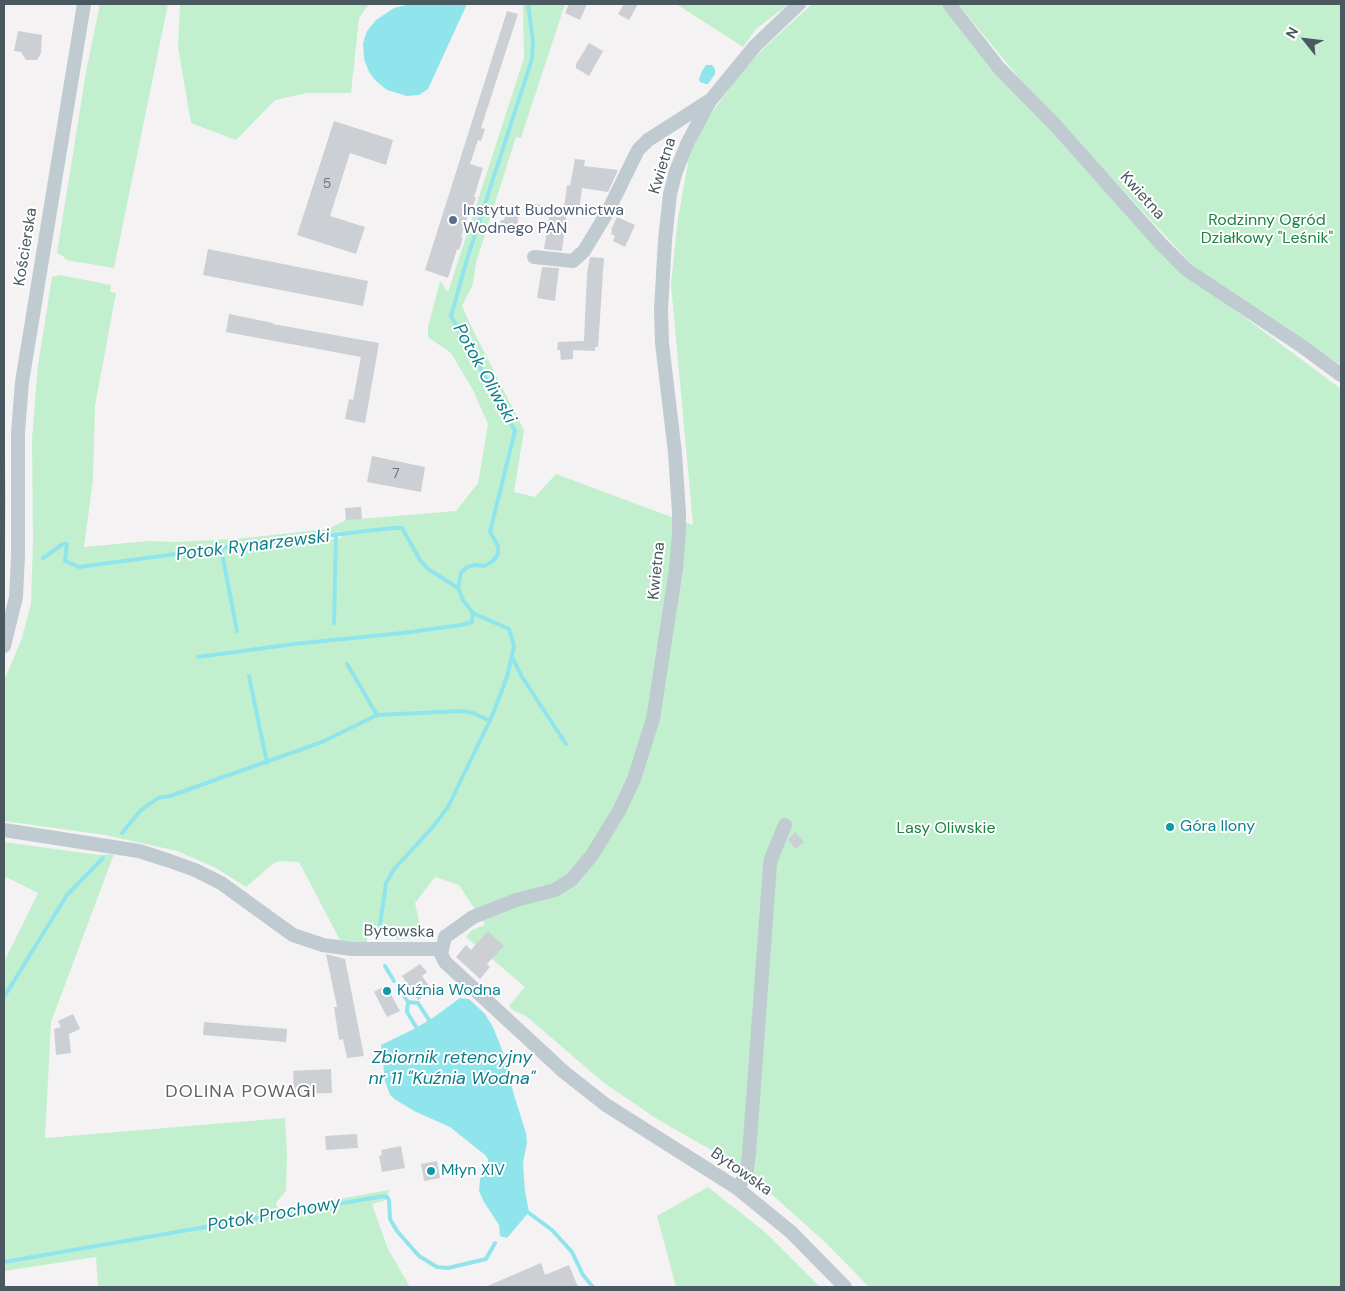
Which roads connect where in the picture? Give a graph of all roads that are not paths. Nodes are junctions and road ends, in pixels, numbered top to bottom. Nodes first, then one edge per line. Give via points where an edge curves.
1 (84, 4) edge
2 (799, 4) edge
3 (948, 4) edge
4 (710, 101) junction
5 (534, 257) dead end
6 (1341, 375) edge
7 (4, 646) edge
8 (785, 825) dead end
9 (4, 830) edge
10 (442, 949) junction
11 (737, 1188) junction
12 (845, 1287) edge

1 - 7 street, Kościerska via 22,382 18,433 16,597
2 - 4 street, Kwietna via 755,46
3 - 6 street, Kwietna via 999,68 1179,262
4 - 5 street, Kwietna via 648,140 638,150 608,211 584,250 573,260
4 - 10 street, Kwietna via 676,171 665,240 662,343 679,512 676,569 667,633 645,748 619,811 592,855 572,879 555,890 516,900 473,917 445,937
8 - 11 street via 770,865 749,1154 746,1176
9 - 10 street, Bytowska via 139,851 170,860 221,883 293,935 323,945 352,949
10 - 11 street, Bytowska via 445,962 564,1072 606,1105
11 - 12 street, Bytowska via 791,1232

